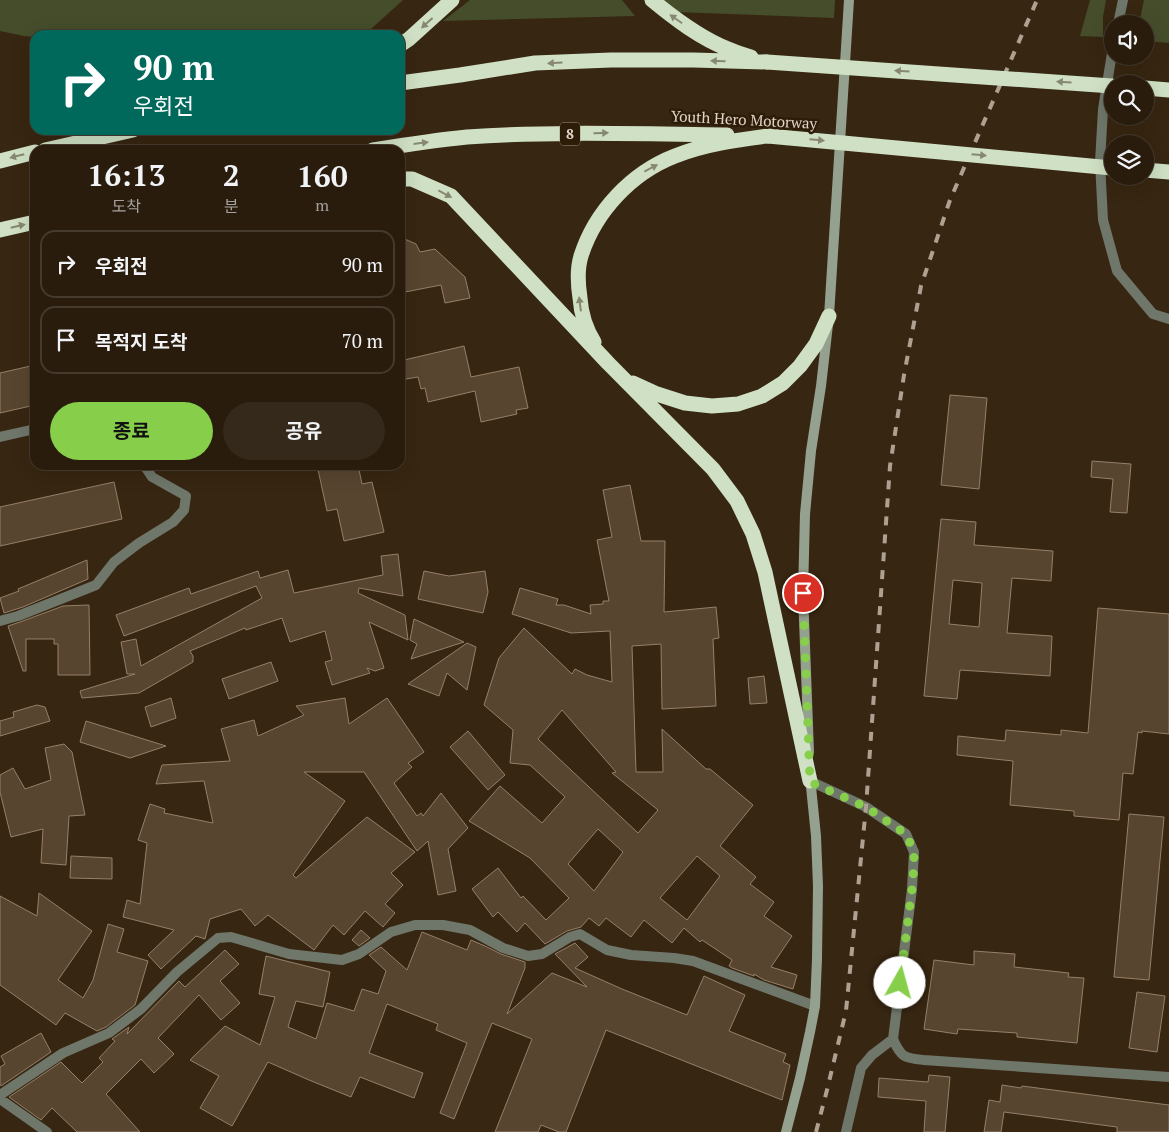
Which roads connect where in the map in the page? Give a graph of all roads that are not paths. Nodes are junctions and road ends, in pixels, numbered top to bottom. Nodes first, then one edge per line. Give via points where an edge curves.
1 (452, 0) edge
2 (652, 0) edge
3 (849, 0) edge
4 (1123, 0) edge
5 (1120, 15) edge
6 (405, 42) edge
7 (766, 62) junction
8 (1110, 65) edge
9 (405, 82) edge
10 (1104, 85) edge
11 (1154, 89) edge
12 (1169, 90) edge
13 (111, 135) edge
14 (768, 136) junction
15 (67, 145) edge
16 (405, 146) edge
17 (30, 153) edge
18 (0, 161) edge
19 (1104, 167) edge
20 (1154, 171) edge
21 (1169, 172) edge
22 (405, 178) edge
23 (30, 223) edge
24 (0, 230) edge
25 (829, 316) junction
26 (1169, 319) edge
27 (608, 363) junction
28 (30, 430) edge
29 (0, 437) edge
30 (147, 470) edge
31 (0, 621) edge
32 (810, 782) junction
33 (815, 1006) junction
34 (893, 1039) junction
35 (1169, 1077) edge
36 (0, 1097) edge
37 (47, 1132) edge
38 (786, 1132) edge
39 (846, 1132) edge

1 -> 6 highway
7 -> 2 highway via 728,49 697,33
3 - 25 main road
4 - 5 street
7 -> 9 highway via 620,60 536,63
10 -> 7 highway, bridge
8 - 26 street via 1100,162 1103,220 1117,271 1153,314
11 - 12 highway
13 - 15 highway
16 -> 14 highway, Youth Hero Motorway / 8 via 466,137 535,134
14 -> 19 highway, Youth Hero Motorway / 8, bridge
27 -> 14 highway via 581,312 578,285 581,258 591,232 604,212 642,173 674,156 703,146
17 -> 18 highway
20 - 21 highway
22 -> 27 highway via 450,196
24 -> 23 highway
25 - 27 highway via 816,344 783,383 762,396 738,404 685,403 630,382
25 - 32 main road via 805,514 803,593
27 - 32 highway via 713,470 737,501 753,534 765,572
28 - 29 street
30 - 31 street via 152,477 186,496 184,510 173,522 114,562 96,584
32 - 33 main road via 818,886
32 - 34 street via 866,807 906,834 914,852
33 - 36 street via 693,961 607,950 580,934 542,954 528,956 503,948 470,930 443,925 415,925 391,932 359,954 342,960 289,954 231,936 218,938 177,972 142,1009 110,1033 63,1052
33 - 38 main road
34 - 35 street via 899,1052 909,1058
34 - 39 street via 860,1068
36 - 37 street

